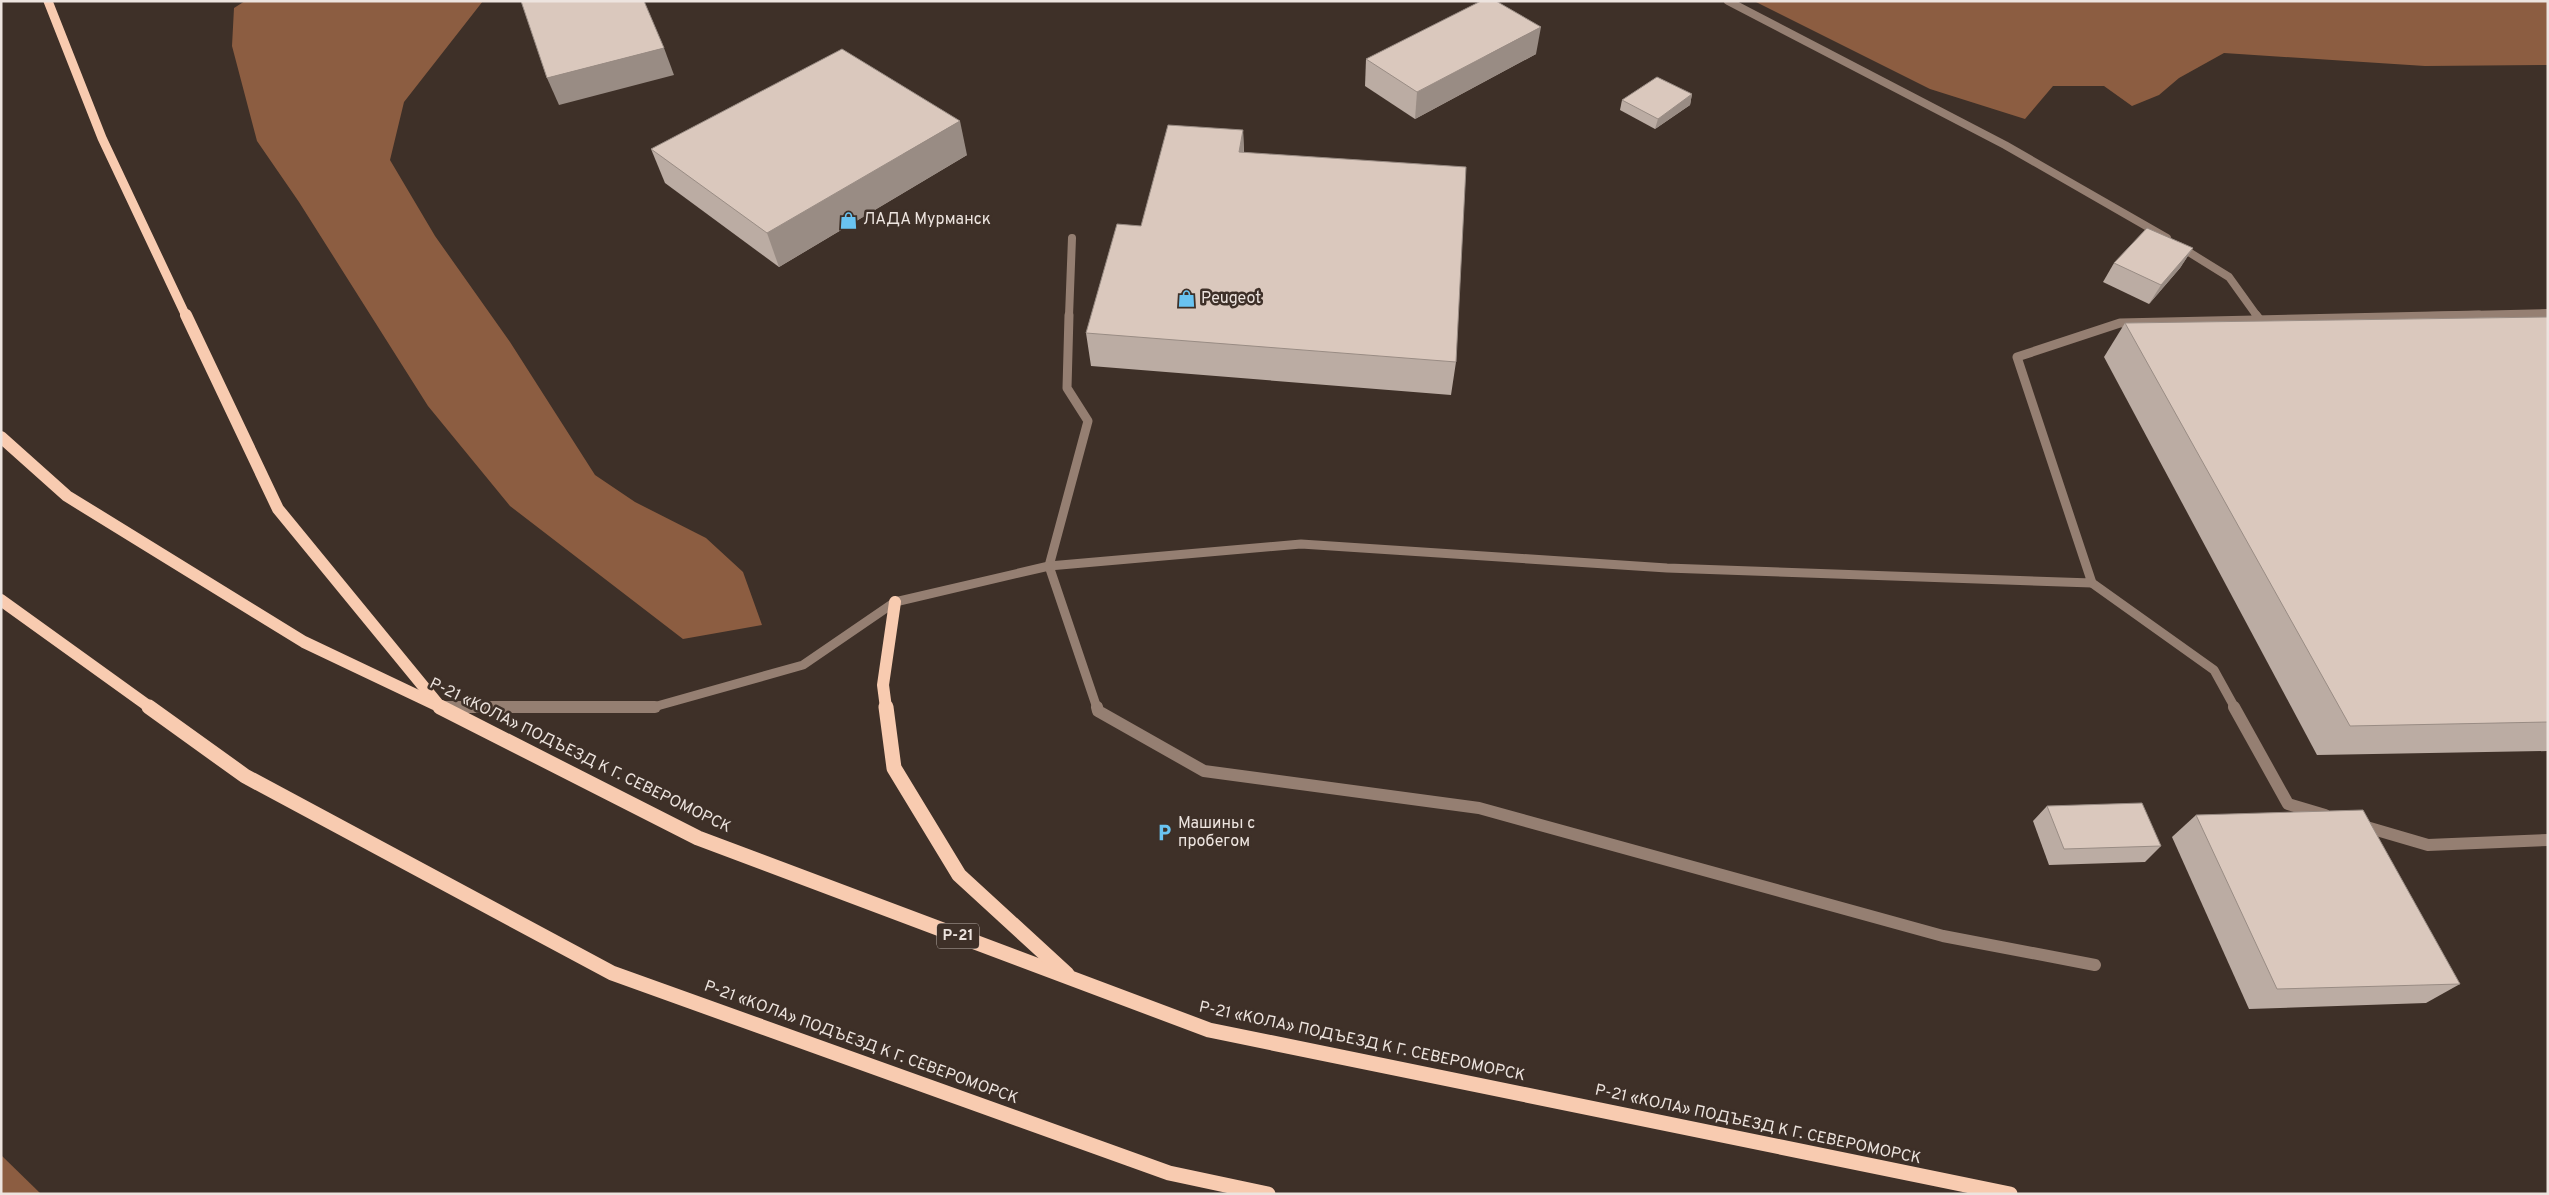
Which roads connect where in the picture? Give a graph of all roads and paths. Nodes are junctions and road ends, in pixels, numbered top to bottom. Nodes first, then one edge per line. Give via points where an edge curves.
1 (48, 1) edge
2 (1728, 1) edge
3 (1072, 238) dead end
4 (2548, 313) edge
5 (2260, 320) junction
6 (1, 437) edge
7 (1049, 566) junction
8 (2092, 583) junction
9 (1, 600) edge
10 (895, 602) junction
11 (441, 707) junction
12 (2335, 818) edge
13 (2353, 823) edge
14 (2548, 840) edge
15 (2095, 965) dead end
16 (1073, 979) junction
17 (1268, 1194) edge
18 (2010, 1194) edge

1 - 11 main road via 102,138 278,509
2 - 5 lane via 1949,114 2105,200 2229,277
3 - 7 lane via 1067,388 1088,421
4 - 5 lane
5 - 8 lane via 2120,323 2017,357
6 - 11 main road, Р-21 «КОЛА» ПОДЪЕЗД К Г. СЕВЕРОМОРСК / Р-21 via 76,502 304,642
7 - 8 lane via 1302,544 1667,568
7 - 10 lane
7 - 15 lane via 1098,711 1204,771 1479,808 1944,936
8 - 12 lane via 2214,670 2288,804
9 - 17 main road, Р-21 «КОЛА» ПОДЪЕЗД К Г. СЕВЕРОМОРСК via 245,776 612,973 1169,1173
10 - 11 lane via 804,665 650,708
10 - 16 main road via 883,685 894,768 959,875
11 - 16 main road, Р-21 «КОЛА» ПОДЪЕЗД К Г. СЕВЕРОМОРСК / Р-21 via 698,838
13 - 14 lane via 2428,845
16 - 18 main road, Р-21 «КОЛА» ПОДЪЕЗД К Г. СЕВЕРОМОРСК / Р-21 via 1209,1030

